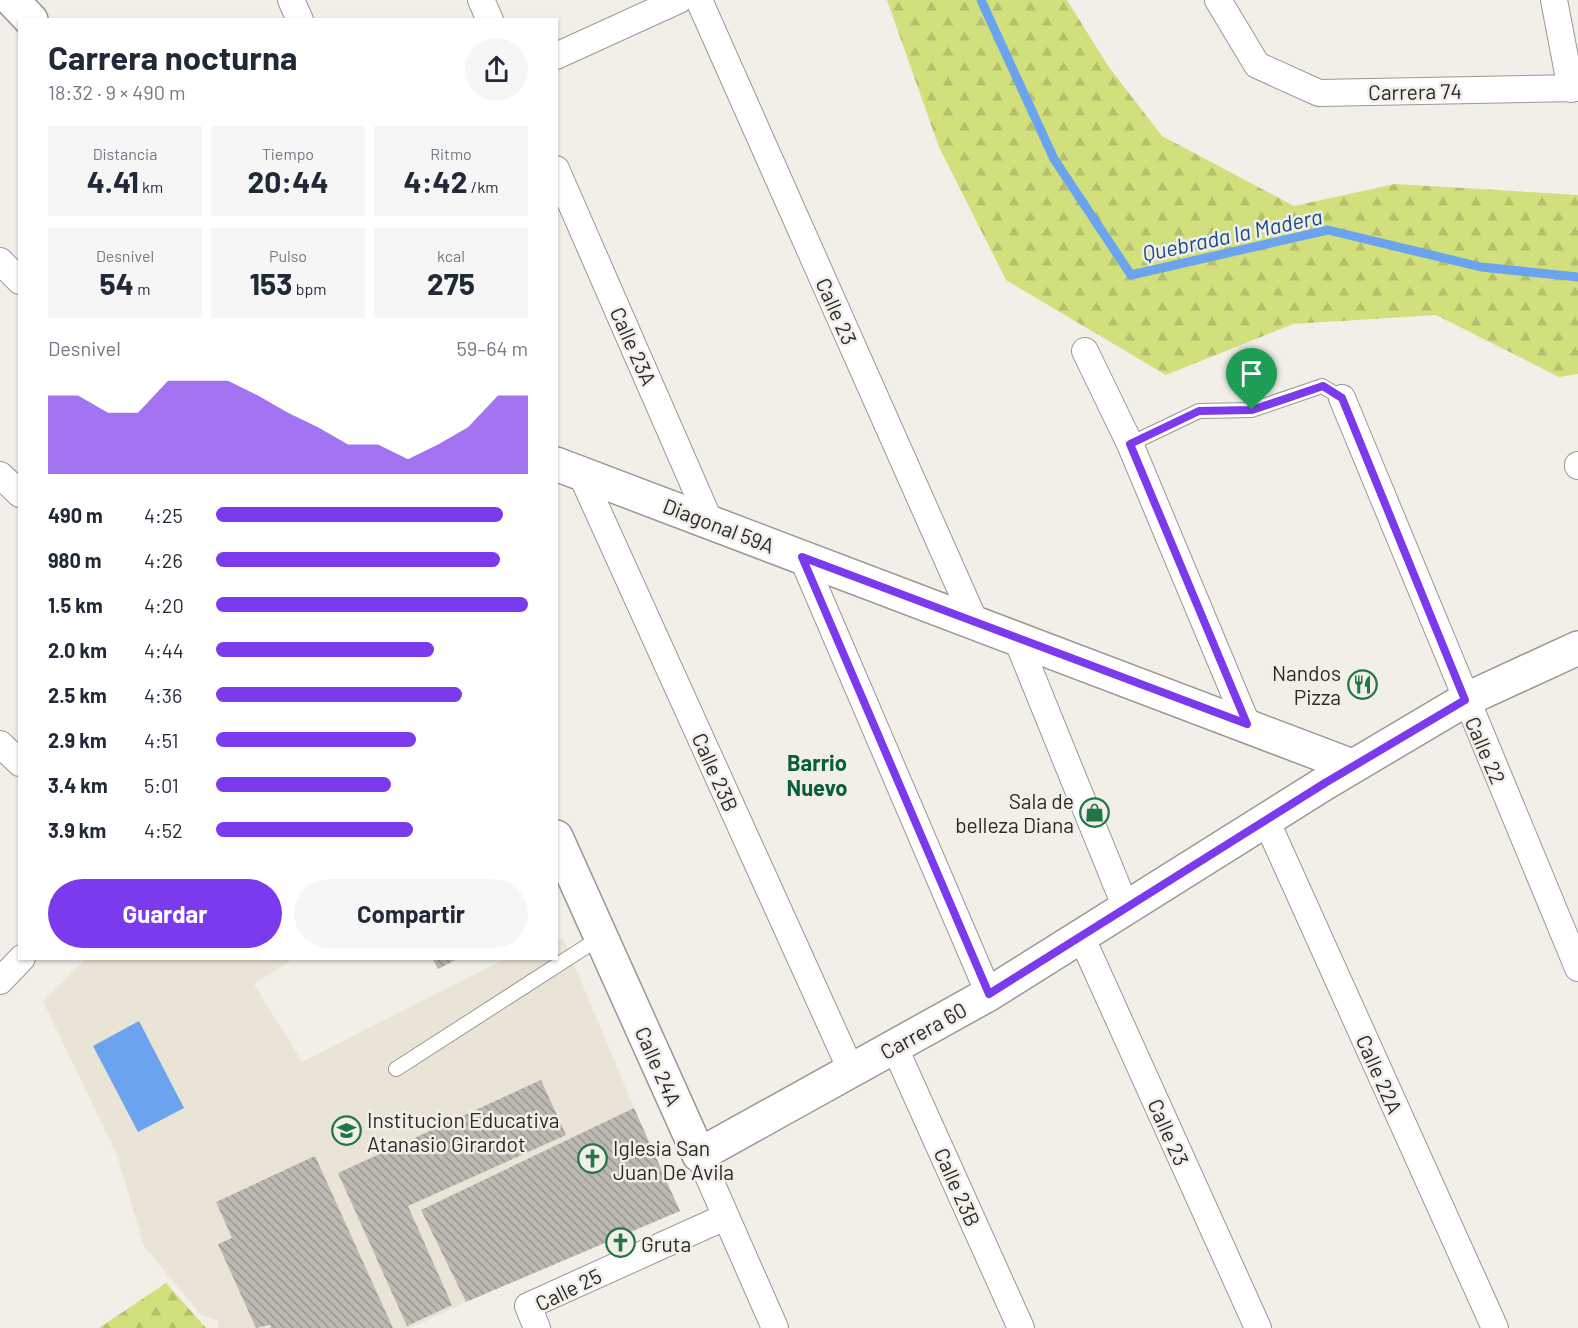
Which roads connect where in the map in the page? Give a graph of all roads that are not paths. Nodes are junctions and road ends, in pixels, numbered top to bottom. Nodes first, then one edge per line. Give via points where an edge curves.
1 (12, 0) edge
2 (291, 0) edge
3 (481, 0) edge
4 (679, 0) edge
5 (699, 0) edge
6 (1218, 0) edge
7 (1554, 0) edge
8 (29, 18) edge
9 (299, 18) edge
10 (489, 18) edge
11 (558, 55) edge
12 (1574, 89) edge
13 (558, 174) edge
14 (0, 261) edge
15 (18, 279) edge
16 (1085, 351) dead end
17 (1342, 398) joint
18 (1130, 444) junction
19 (569, 469) edge
20 (0, 475) edge
21 (18, 492) edge
22 (710, 522) junction
23 (802, 557) junction
24 (975, 622) junction
25 (1016, 636) junction
26 (1578, 648) edge
27 (1465, 700) junction
28 (1247, 724) junction
29 (0, 744) edge
30 (18, 761) edge
31 (1352, 766) junction
32 (1266, 820) junction
33 (558, 841) edge
34 (1126, 908) junction
35 (1081, 936) junction
36 (601, 937) junction
37 (20, 960) edge
38 (1578, 968) edge
39 (0, 981) edge
40 (989, 994) junction
41 (894, 1046) junction
42 (396, 1069) dead end
43 (851, 1070) junction
44 (699, 1155) junction
45 (725, 1217) junction
46 (537, 1328) edge
47 (775, 1328) edge
48 (1021, 1328) edge
49 (1258, 1328) edge
50 (1495, 1328) edge

1 - 8 main road
2 - 9 street
3 - 10 street
4 - 11 street
5 - 24 street, Calle 23
6 - 12 street, Carrera 74 via 1257,64 1319,93
7 - 12 street
13 - 22 street, Calle 23A
14 - 15 street
16 - 18 street
17 - 18 lane via 1323,386 1252,410 1199,411
17 - 27 street, Calle 22
18 - 28 street
19 - 22 main road, Diagonal 59A
19 - 43 street, Calle 23B
20 - 21 street
22 - 23 main road, Diagonal 59A
23 - 24 main road, Diagonal 59A
23 - 40 street
24 - 25 main road, Diagonal 59A
25 - 28 main road, Diagonal 59A
25 - 34 street
26 - 27 main road, Carrera 60
27 - 31 main road, Carrera 60
27 - 38 street, Calle 22
28 - 31 main road, Diagonal 59A
29 - 30 street
31 - 32 main road, Carrera 60
32 - 34 main road, Carrera 60
32 - 50 street, Calle 22A
33 - 36 main road, Calle 24A
34 - 35 main road, Carrera 60
35 - 40 main road, Carrera 60
35 - 49 street, Calle 23
36 - 42 lane
36 - 44 main road, Calle 24A
37 - 39 street
40 - 41 main road, Carrera 60
41 - 43 main road, Carrera 60
41 - 48 street, Calle 23B
43 - 44 main road, Carrera 60
44 - 45 street, Calle 24A
45 - 46 street, Calle 25 via 528,1306
45 - 47 street, Calle 24A

